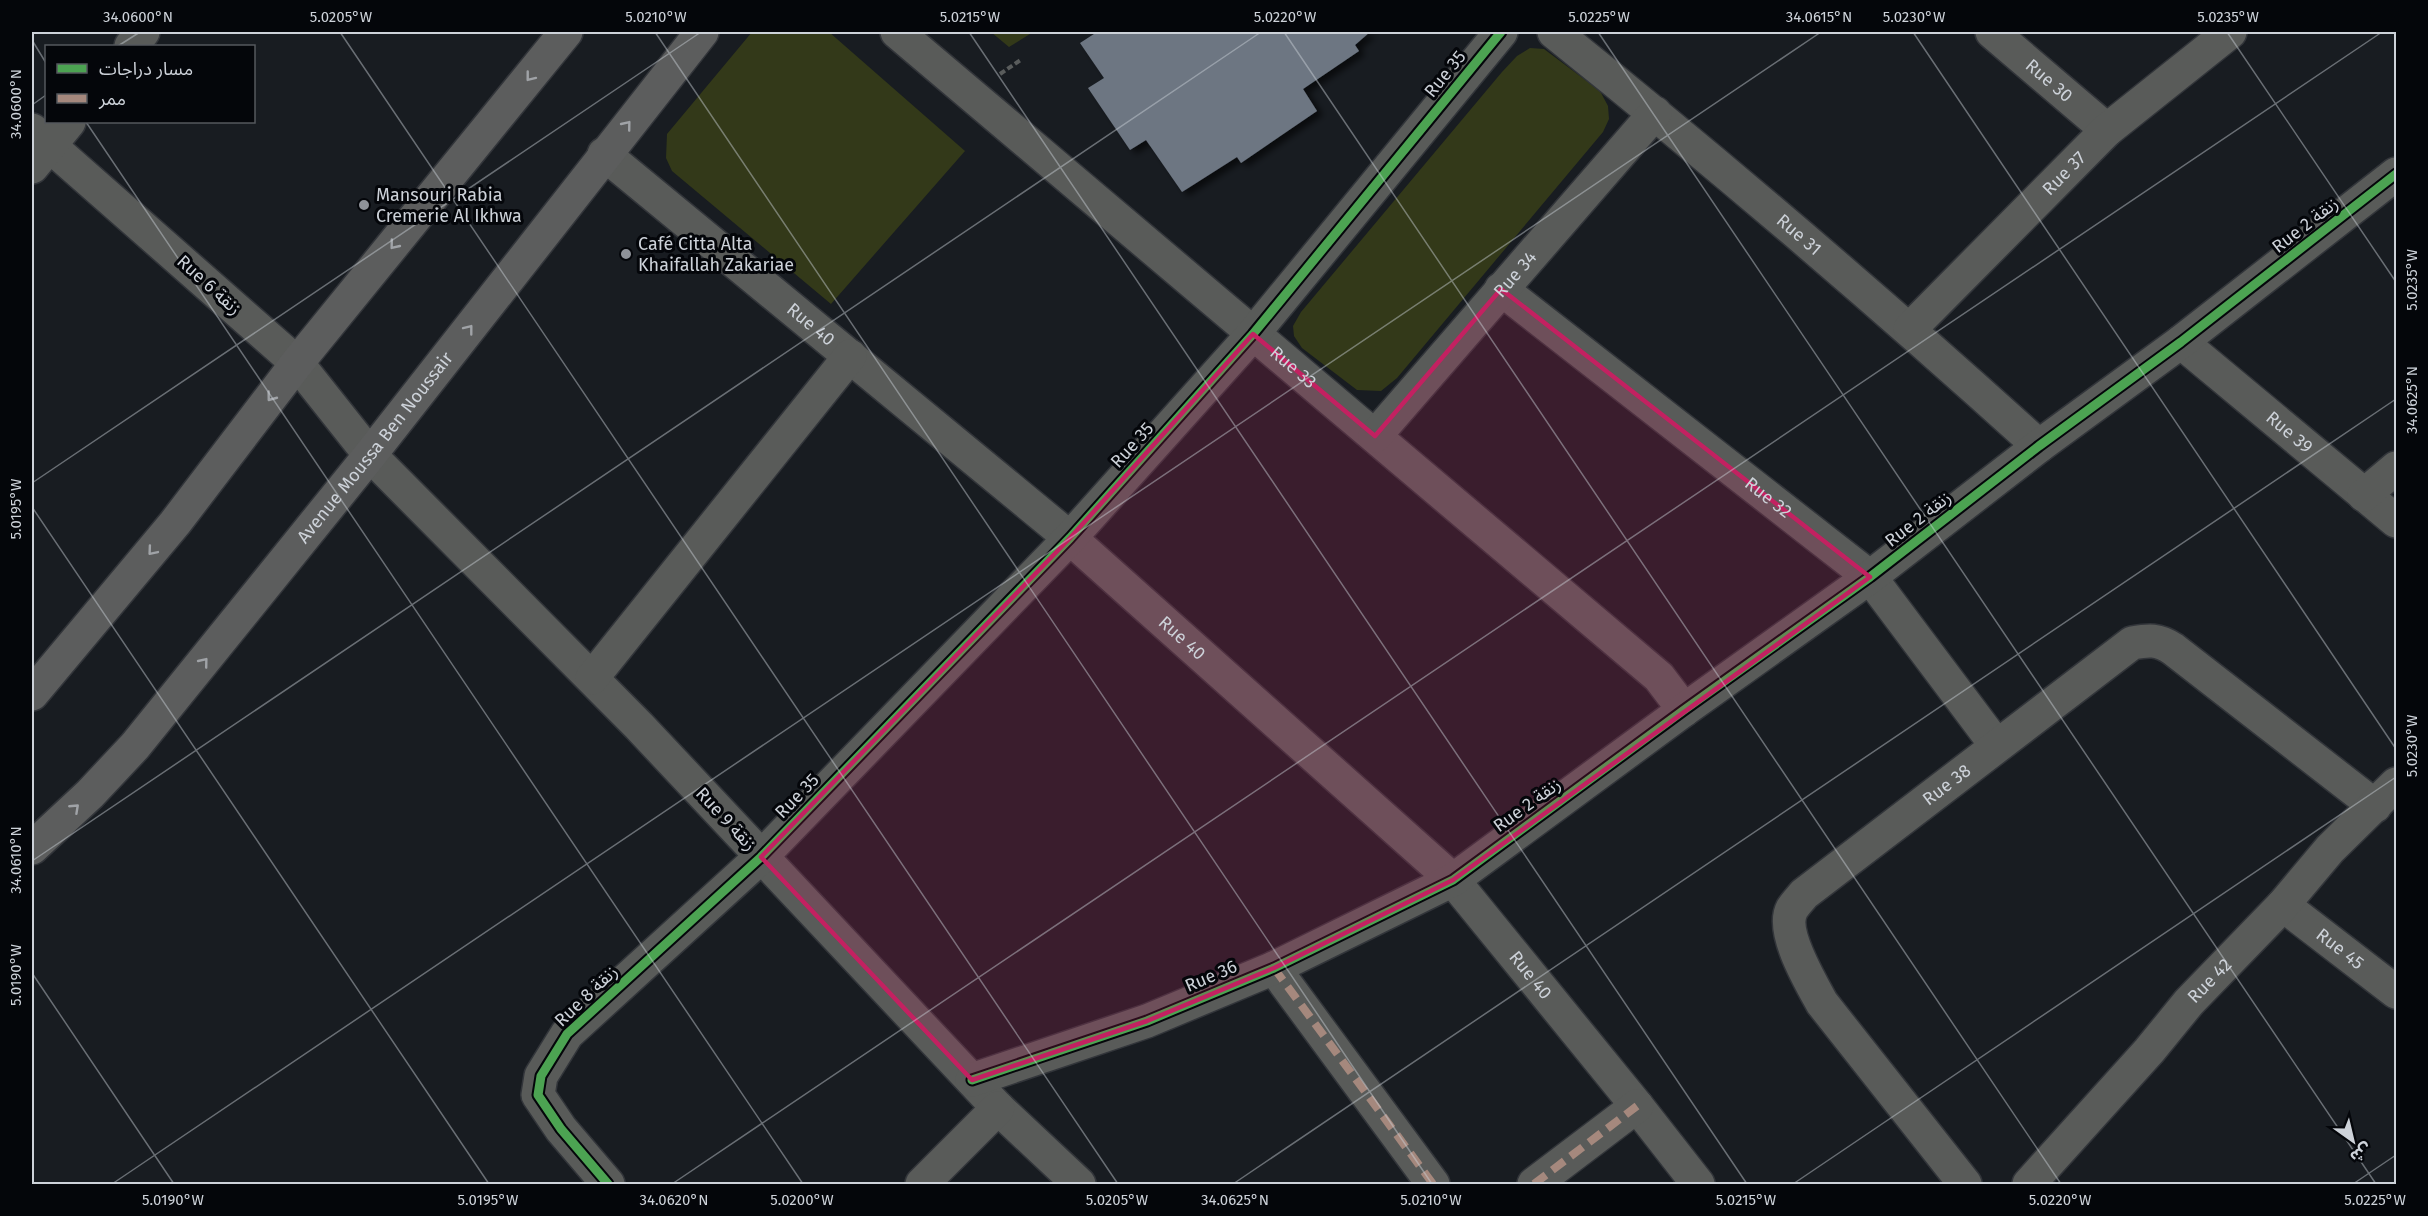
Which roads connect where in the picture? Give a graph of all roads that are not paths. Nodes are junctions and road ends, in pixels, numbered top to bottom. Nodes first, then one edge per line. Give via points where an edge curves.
1 (143, 32) edge
2 (566, 32) edge
3 (702, 32) edge
4 (897, 32) edge
5 (1501, 32) edge
6 (1554, 32) edge
7 (1992, 32) edge
8 (2230, 32) edge
9 (132, 45) edge
10 (1655, 113) junction
11 (2107, 130) junction
12 (46, 141) edge
13 (604, 154) junction
14 (2397, 174) edge
15 (1500, 289) junction
16 (1910, 329) junction
17 (1253, 334) junction
18 (2181, 342) junction
19 (850, 356) junction
20 (297, 363) junction
21 (1375, 436) junction
22 (2039, 446) junction
23 (370, 455) junction
24 (2397, 468) edge
25 (2364, 495) junction
26 (2397, 522) edge
27 (1070, 538) junction
28 (1870, 578) junction
29 (592, 678) junction
30 (32, 694) edge
31 (1684, 710) junction
32 (1996, 745) junction
33 (2386, 795) edge
34 (32, 848) edge
35 (761, 857) junction
36 (1453, 880) junction
37 (2283, 905) junction
38 (1274, 968) junction
39 (2397, 992) edge
40 (972, 1080) junction
41 (1637, 1106) junction
42 (998, 1108) junction
43 (608, 1185) edge
44 (922, 1185) edge
45 (1079, 1185) edge
46 (1433, 1185) edge
47 (1534, 1185) edge
48 (1698, 1185) edge
49 (1965, 1185) edge
50 (2029, 1185) edge

1 - 9 street
2 -> 20 street
13 -> 3 street, Avenue Moussa Ben Noussair
4 - 17 street, Rue 33
5 - 17 street, Rue 35
6 - 10 street, Rue 31
7 - 11 street, Rue 30
8 - 11 street, Rue 37
10 - 15 street, Rue 34
10 - 16 street, Rue 31
11 - 16 street, Rue 37
12 - 20 street, Rue 6 زنقة
13 - 19 street, Rue 40
23 -> 13 street, Avenue Moussa Ben Noussair
14 - 18 street, Rue 2 زنقة
15 - 21 street, Rue 34
15 - 28 street, Rue 32
16 - 22 street, Rue 31
17 - 21 street, Rue 33
17 - 27 street, Rue 35
18 - 22 street, Rue 2 زنقة
18 - 25 street, Rue 39
19 - 27 street, Rue 40
19 - 29 street
20 - 23 street, Rue 6 زنقة
20 -> 30 street via 176,523
21 - 31 street, Rue 33 via 1659,677
22 - 28 street, Rue 2 زنقة
23 - 29 street, Rue 9 زنقة
34 -> 23 street, Avenue Moussa Ben Noussair via 135,746
24 - 25 street
25 - 26 street, Rue 39
27 - 35 street, Rue 35
27 - 36 street, Rue 40
28 - 31 street, Rue 2 زنقة
28 - 32 street, Rue 32
29 - 35 street, Rue 9 زنقة
31 - 36 street, Rue 2 زنقة
32 - 33 street, Rue 38 via 2132,643 2161,641
32 - 49 street, Rue 38 via 1804,894 1791,910 1789,920 1806,975 1822,1002
33 - 37 street, Rue 42 via 2330,849
35 - 40 street, Rue 9 زنقة
35 - 43 street, Rue 8 زنقة via 567,1034 541,1076 538,1095 549,1113
36 - 38 street, Rue 36
36 - 41 street, Rue 40
37 - 39 street, Rue 45
37 - 50 street, Rue 42 via 2189,1002
38 - 40 street, Rue 36 via 1147,1021
38 - 46 street
40 - 42 street, Rue 9 زنقة
41 - 47 street
41 - 48 street, Rue 40
42 - 44 street
42 - 45 street, Rue 9 زنقة

